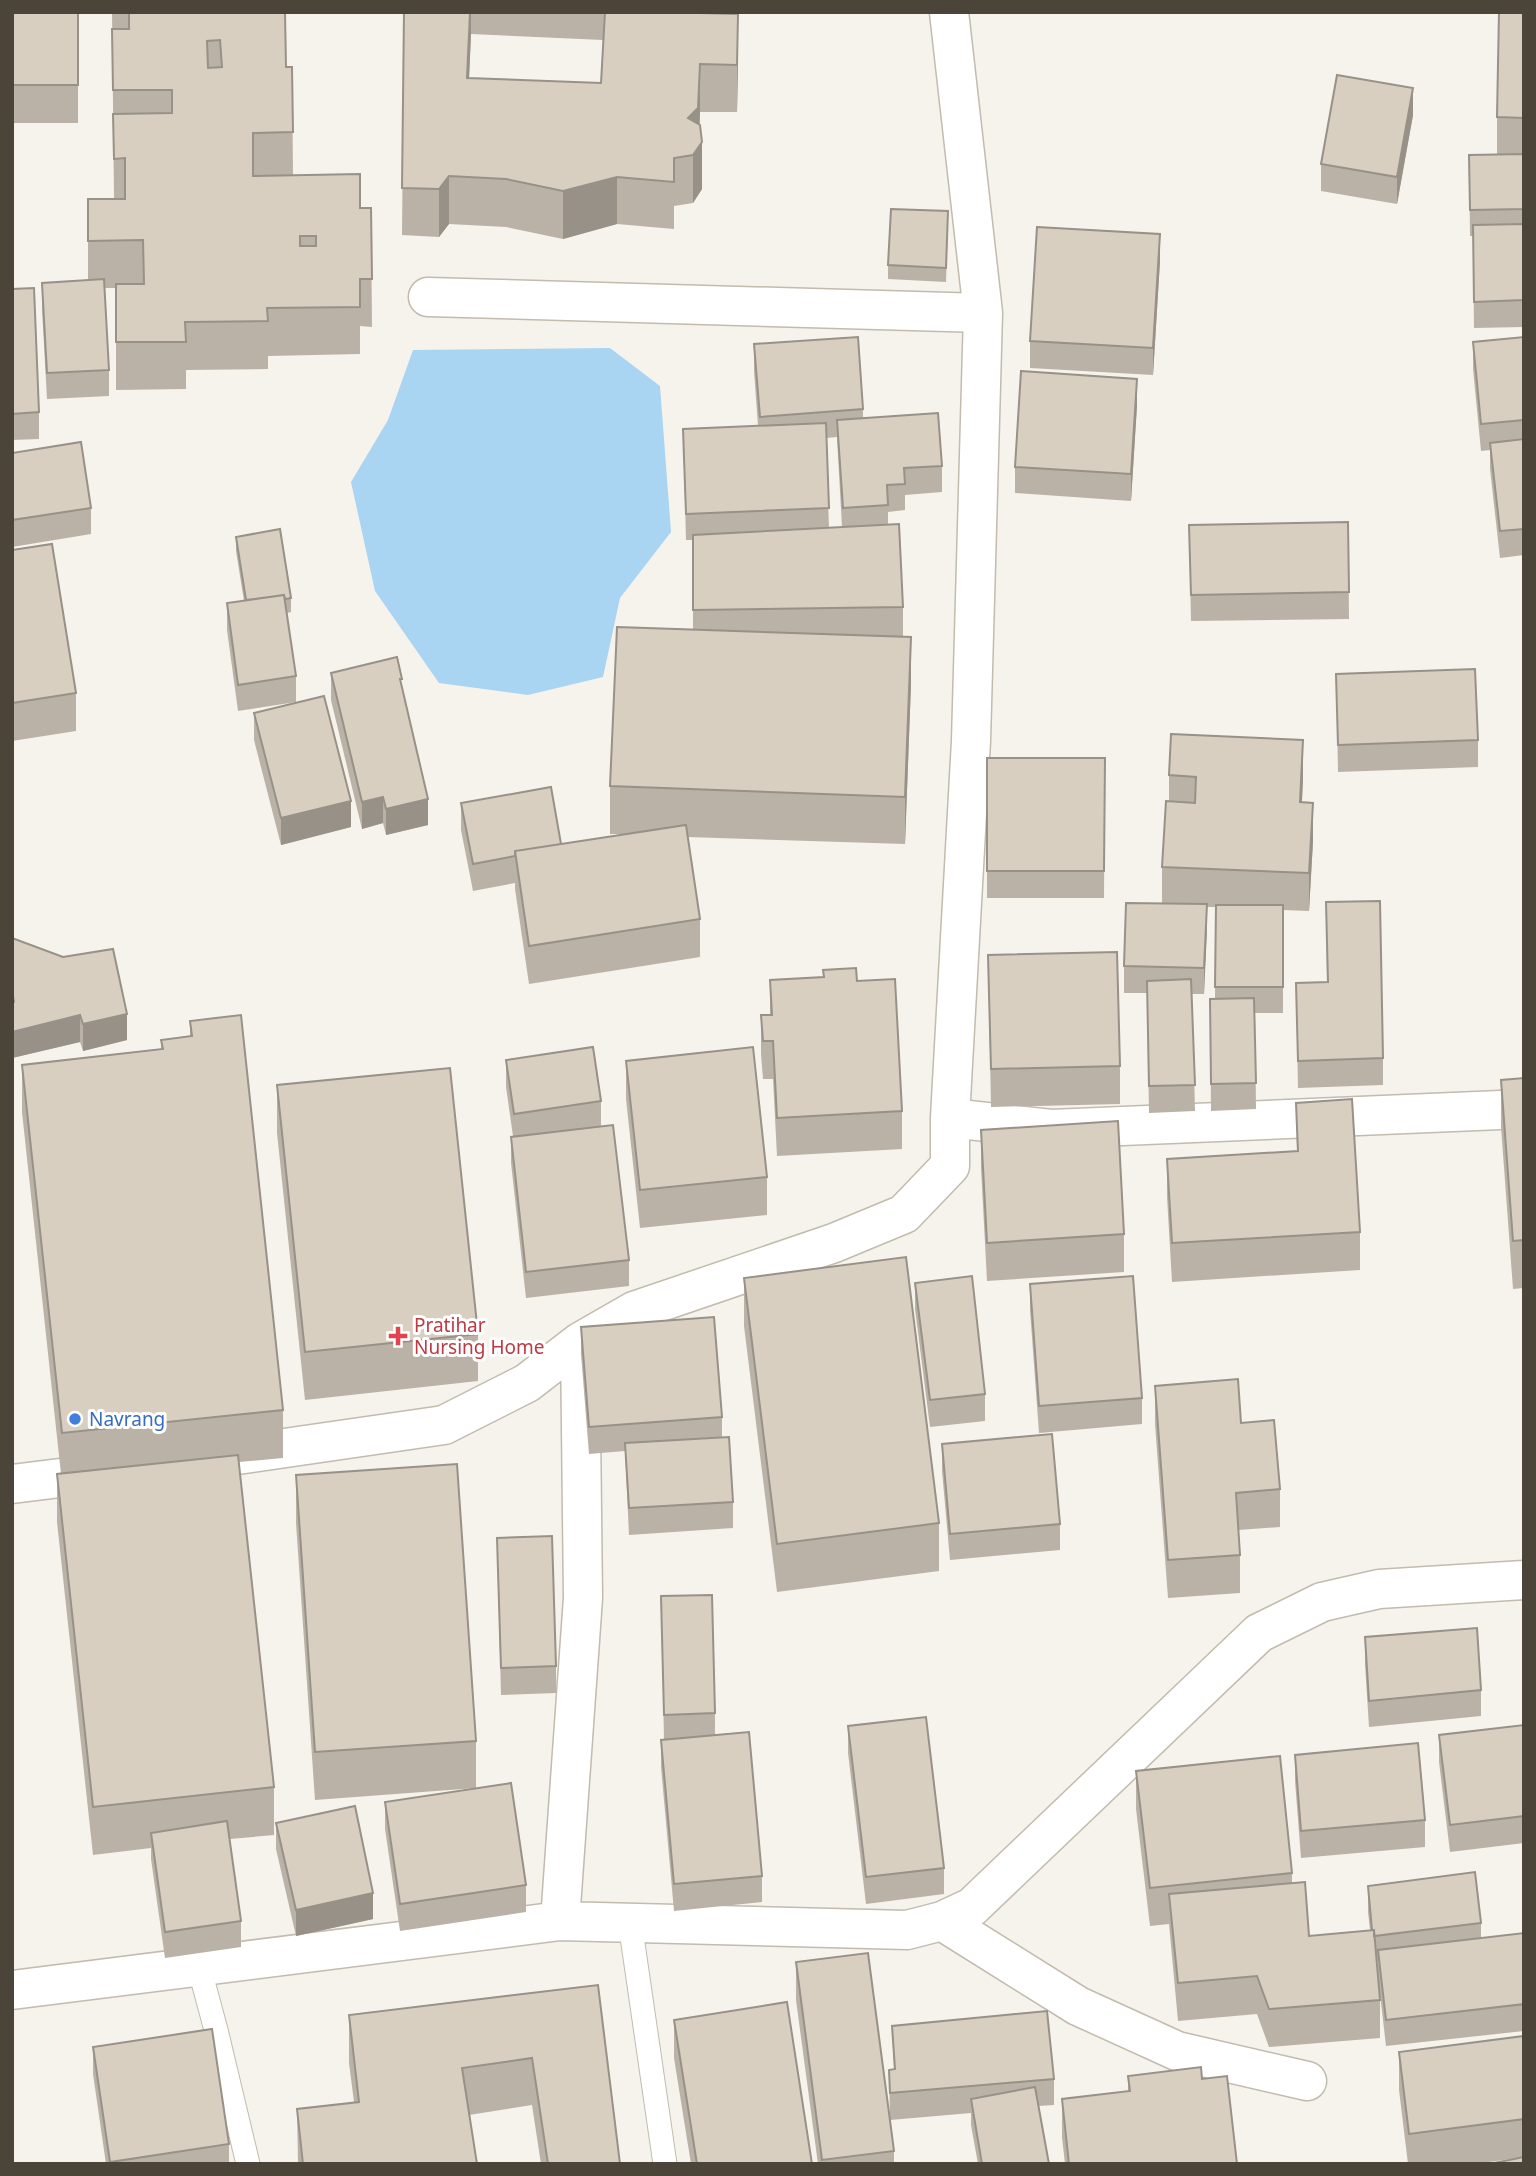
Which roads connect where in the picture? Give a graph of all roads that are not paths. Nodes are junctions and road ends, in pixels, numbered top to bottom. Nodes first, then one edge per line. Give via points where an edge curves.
1 (949, 12) edge
2 (428, 297) dead end
3 (983, 313) junction
4 (1524, 1109) edge
5 (950, 1118) junction
6 (580, 1342) junction
7 (191, 1461) edge
8 (136, 1469) edge
9 (12, 1484) edge
10 (1524, 1580) edge
11 (560, 1921) junction
12 (942, 1921) junction
13 (630, 1923) junction
14 (199, 1967) junction
15 (12, 1990) edge
16 (1307, 2081) dead end
17 (248, 2164) edge
18 (665, 2164) edge

1 - 3 street
2 - 3 street
3 - 5 street via 971,741
4 - 5 street via 1051,1129
5 - 6 street via 950,1166 904,1214 834,1243 634,1311
6 - 7 street via 527,1383 444,1425
6 - 11 street via 583,1598
8 - 9 street
10 - 12 street via 1378,1589 1322,1602 1259,1633 972,1907
11 - 13 street
11 - 14 street
12 - 13 street via 907,1930
12 - 16 street via 1078,2006 1177,2051
13 - 18 lane
14 - 15 street
14 - 17 lane

